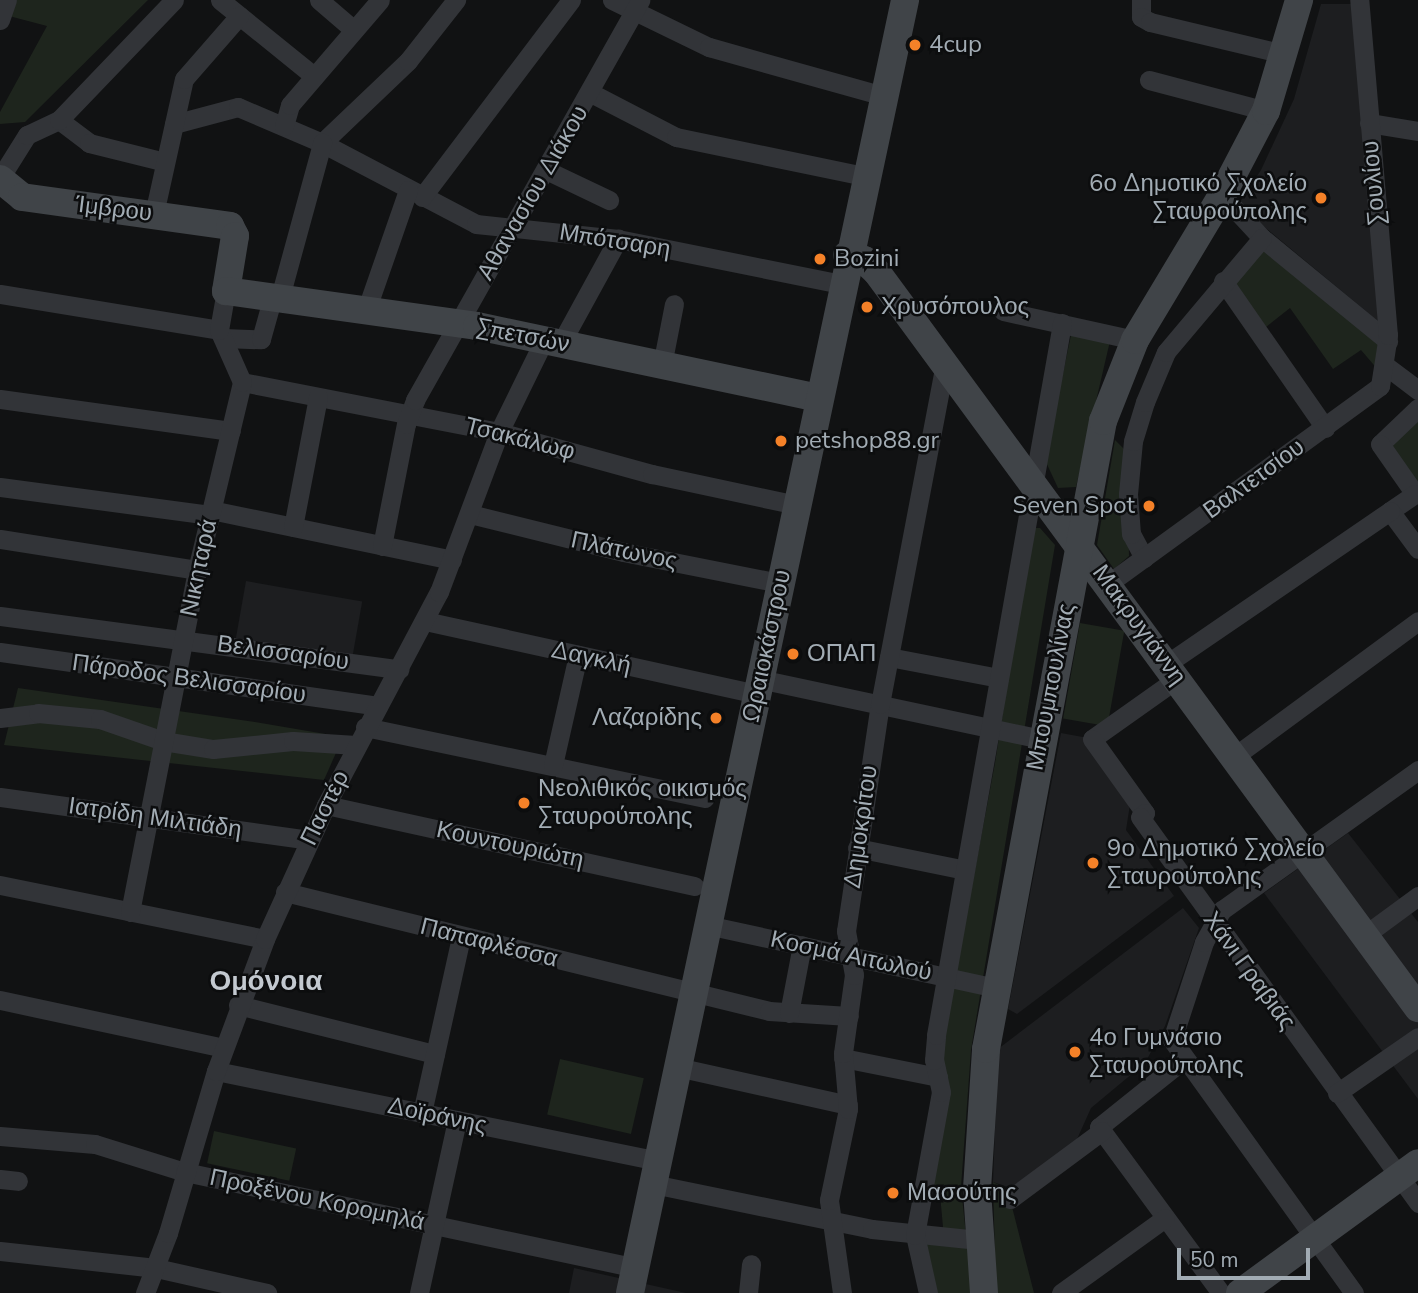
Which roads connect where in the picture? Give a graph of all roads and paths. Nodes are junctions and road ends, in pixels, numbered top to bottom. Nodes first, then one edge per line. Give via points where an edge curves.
1 (174, 0) edge
2 (220, 0) edge
3 (319, 0) edge
4 (380, 0) edge
5 (456, 0) edge
6 (571, 0) edge
7 (612, 0) edge
8 (1299, 0) edge
9 (1359, 0) edge
10 (900, 2) edge
11 (637, 6) edge
12 (1141, 8) edge
13 (239, 16) junction
14 (355, 30) junction
15 (1284, 54) junction
16 (314, 76) junction
17 (1149, 79) dead end
18 (591, 93) junction
19 (883, 96) junction
20 (1266, 111) junction
21 (59, 120) junction
22 (1369, 123) junction
23 (174, 124) junction
24 (284, 126) junction
25 (1418, 131) edge
26 (323, 143) junction
27 (165, 162) junction
28 (546, 170) junction
29 (864, 176) junction
30 (0, 178) edge
31 (415, 194) junction
32 (1222, 195) junction
33 (609, 200) dead end
34 (154, 214) junction
35 (512, 230) junction
36 (1262, 238) junction
37 (618, 239) junction
38 (847, 256) junction
39 (1223, 281) junction
40 (841, 284) junction
41 (226, 291) junction
42 (0, 294) edge
43 (276, 297) junction
44 (674, 304) dead end
45 (367, 308) junction
46 (1003, 311) dead end
47 (458, 323) junction
48 (1062, 323) junction
49 (221, 334) junction
50 (1135, 340) junction
51 (553, 341) junction
52 (1388, 341) junction
53 (945, 362) junction
54 (662, 365) junction
55 (1386, 366) junction
56 (242, 383) junction
57 (1418, 390) edge
58 (318, 397) junction
59 (818, 398) junction
60 (0, 399) edge
61 (1418, 408) edge
62 (409, 413) junction
63 (1103, 421) junction
64 (1325, 428) junction
65 (231, 431) junction
66 (499, 432) junction
67 (1133, 441) junction
68 (1033, 485) junction
69 (0, 487) edge
70 (796, 505) junction
71 (1390, 511) junction
72 (211, 512) junction
73 (470, 514) junction
74 (293, 527) junction
75 (0, 539) edge
76 (1078, 542) junction
77 (383, 546) junction
78 (1418, 550) edge
79 (1144, 558) junction
80 (452, 561) junction
81 (198, 570) junction
82 (780, 583) junction
83 (1110, 583) junction
84 (0, 616) edge
85 (1065, 617) junction
86 (425, 621) junction
87 (1418, 621) edge
88 (184, 639) junction
89 (0, 652) edge
90 (578, 655) junction
91 (889, 657) junction
92 (399, 669) junction
93 (1173, 670) junction
94 (177, 674) junction
95 (999, 678) junction
96 (758, 686) junction
97 (880, 704) junction
98 (378, 706) junction
99 (0, 718) edge
100 (992, 726) junction
101 (365, 727) junction
102 (1041, 739) junction
103 (163, 741) junction
104 (356, 746) junction
105 (1235, 756) junction
106 (553, 765) junction
107 (1418, 770) edge
108 (0, 797) edge
109 (705, 797) dead end
110 (326, 805) junction
111 (149, 816) junction
112 (309, 840) junction
113 (857, 848) junction
114 (1305, 853) junction
115 (965, 870) junction
116 (0, 885) edge
117 (694, 886) dead end
118 (285, 892) junction
119 (1418, 896) edge
120 (130, 912) junction
121 (1214, 922) junction
122 (707, 925) junction
123 (1365, 935) junction
124 (461, 937) junction
125 (265, 939) junction
126 (802, 946) junction
127 (851, 956) junction
128 (946, 977) junction
129 (996, 988) junction
130 (693, 993) junction
131 (0, 1000) edge
132 (239, 1005) junction
133 (1418, 1008) edge
134 (789, 1013) junction
135 (849, 1016) junction
136 (1418, 1037) edge
137 (223, 1048) junction
138 (435, 1054) junction
139 (1184, 1059) junction
140 (843, 1061) junction
141 (677, 1067) junction
142 (216, 1071) junction
143 (938, 1077) junction
144 (1337, 1093) junction
145 (848, 1105) junction
146 (422, 1113) junction
147 (457, 1120) junction
148 (1102, 1131) junction
149 (0, 1136) edge
150 (1408, 1170) edge
151 (185, 1172) junction
152 (656, 1173) junction
153 (1010, 1199) dead end
154 (1418, 1203) edge
155 (1166, 1218) junction
156 (833, 1221) junction
157 (434, 1225) junction
158 (917, 1236) junction
159 (1314, 1239) junction
160 (978, 1240) junction
161 (0, 1251) edge
162 (751, 1264) dead end
163 (156, 1268) junction
164 (632, 1280) edge
165 (145, 1293) edge
166 (268, 1293) edge
167 (419, 1293) edge
168 (748, 1293) edge
169 (842, 1293) edge
170 (928, 1293) edge
171 (984, 1293) edge
172 (1061, 1293) edge
173 (1221, 1293) edge
174 (1240, 1293) edge
175 (1354, 1293) edge

1 - 21 street
2 - 13 street
3 - 14 street
4 - 14 street
5 - 26 street via 408,61
6 - 31 street
7 - 11 street
8 - 15 street, Μπουμπουλίνας
9 - 22 street, Σουλίου
10 - 19 street, Ωραιοκάστρου
11 - 18 street, Αθανασίου Διάκου
11 - 19 street via 709,47
12 - 15 street
13 - 16 street
13 - 23 street via 184,79
14 - 16 street
15 - 20 street, Μπουμπουλίνας
16 - 24 street via 290,104
17 - 20 street
18 - 28 street, Αθανασίου Διάκου
18 - 29 street via 676,137
19 - 29 street, Ωραιοκάστρου
20 - 32 street, Μπουμπουλίνας
21 - 27 street via 89,143
21 - 30 street via 27,135
22 - 25 street
22 - 52 street, Σουλίου
23 - 24 street, Μπότσαρη via 238,107
23 - 27 street
24 - 26 street, Μπότσαρη
26 - 31 street, Μπότσαρη
26 - 43 street
27 - 34 street
28 - 33 street
28 - 35 street, Αθανασίου Διάκου
29 - 38 street, Ωραιοκάστρου
30 - 34 street, Ίμβρου via 22,197
31 - 35 street, Μπότσαρη via 476,224
31 - 45 street
32 - 36 street
32 - 50 street, Μπουμπουλίνας
34 - 41 street, Ίμβρου via 222,223 234,230
35 - 37 street, Μπότσαρη
35 - 47 street, Αθανασίου Διάκου
36 - 39 street
36 - 52 street
37 - 40 street, Μπότσαρη
37 - 51 street, Παστέρ
38 - 40 street, Ωραιοκάστρου
38 - 53 street, Μακρυγιάννη via 864,260 876,271
39 - 64 street
39 - 67 street via 1166,352
40 - 59 street, Ωραιοκάστρου
41 - 43 street, Σπετσών
41 - 49 street
42 - 49 street
43 - 45 street, Σπετσών
43 - 49 street via 261,339
44 - 54 street
45 - 47 street, Σπετσών
46 - 48 street
47 - 51 street, Σπετσών
47 - 62 street, Αθανασίου Διάκου
48 - 50 street
48 - 68 street, Μπουμπουλίνας
49 - 56 street
50 - 63 street, Μπουμπουλίνας
51 - 54 street, Σπετσών
51 - 66 street, Παστέρ
52 - 55 street, Σουλίου
53 - 68 street, Μακρυγιάννη
53 - 91 street, Δημοκρίτου
54 - 59 street, Σπετσών
55 - 57 street
55 - 64 street, Βαλτετσίου via 1381,386
56 - 58 street, Τσακάλωφ
56 - 65 street, Νικηταρά
58 - 62 street, Τσακάλωφ
58 - 74 street
59 - 70 street, Ωραιοκάστρου
60 - 65 street
61 - 71 street via 1381,444 1415,494
62 - 66 street, Τσακάλωφ
62 - 77 street, Αθανασίου Διάκου
63 - 67 street
63 - 76 street, Μπουμπουλίνας
64 - 79 street, Βαλτετσίου
65 - 72 street, Νικηταρά
66 - 70 street, Τσακάλωφ via 652,474
66 - 73 street, Παστέρ
67 - 79 street via 1130,525
68 - 76 street, Μακρυγιάννη
68 - 95 street, Μπουμπουλίνας
69 - 72 street
70 - 82 street, Ωραιοκάστρου
71 - 78 street
71 - 93 street
72 - 74 street
72 - 81 street, Νικηταρά
73 - 80 street, Παστέρ
73 - 82 street, Πλάτωνος via 623,552
74 - 77 street
75 - 81 street
76 - 83 street, Μακρυγιάννη
76 - 85 street, Μπουμπουλίνας
77 - 80 street
79 - 83 street, Βαλτετσίου
80 - 86 street, Παστέρ
81 - 88 street, Νικηταρά
82 - 96 street, Ωραιοκάστρου
83 - 85 street via 1087,591
83 - 93 street, Μακρυγιάννη
84 - 88 street, Βελισσαρίου
85 - 102 street, Μπουμπουλίνας
86 - 90 street, Δαγκλή
86 - 92 street, Παστέρ
87 - 105 street
88 - 92 street, Βελισσαρίου
88 - 94 street, Νικηταρά
89 - 94 street, Πάροδος Βελισσαρίου
90 - 96 street, Δαγκλή
90 - 106 street
91 - 95 street
91 - 97 street, Δημοκρίτου
92 - 98 street, Παστέρ
93 - 105 street, Μακρυγιάννη
93 - 121 street, Χάνι Γραβιάς via 1093,739 1145,813 1139,817
94 - 98 street, Πάροδος Βελισσαρίου
94 - 103 street, Νικηταρά
95 - 100 street, Μπουμπουλίνας
96 - 97 street, Δαγκλή
96 - 122 street, Ωραιοκάστρου
97 - 100 street, Δαγκλή
97 - 113 street, Δημοκρίτου
98 - 101 street, Παστέρ
99 - 103 street via 38,713 100,719
100 - 102 street, Δαγκλή
100 - 115 street, Μπουμπουλίνας
101 - 104 street, Παστέρ
101 - 106 street
102 - 129 street, Μπουμπουλίνας
103 - 104 street via 213,749 293,741
103 - 111 street, Νικηταρά
104 - 110 street, Παστέρ
105 - 114 street, Μακρυγιάννη
106 - 109 street
107 - 114 street
108 - 111 street, Ιατρίδη Μιλτιάδη
110 - 112 street, Παστέρ
110 - 117 street, Κουντουριώτη
111 - 112 street, Ιατρίδη Μιλτιάδη
111 - 120 street, Νικηταρά
112 - 118 street, Παστέρ
113 - 115 street
113 - 127 street, Δημοκρίτου via 846,931
114 - 121 street via 1227,904
114 - 123 street, Μακρυγιάννη
115 - 128 street, Μπουμπουλίνας
116 - 120 street
118 - 124 street, Παπαφλέσσα
118 - 125 street, Παστέρ
119 - 123 street
120 - 125 street
121 - 139 street via 1174,1031 1172,1042
121 - 144 street, Χάνι Γραβιάς
122 - 126 street, Κοσμά Αιτωλού
122 - 130 street, Ωραιοκάστρου
123 - 133 street, Μακρυγιάννη
124 - 130 street, Παπαφλέσσα
124 - 138 street
125 - 132 street, Παστέρ
126 - 127 street, Κοσμά Αιτωλού
126 - 134 street
127 - 128 street, Κοσμά Αιτωλού
127 - 135 street, Δημοκρίτου via 854,975
128 - 129 street, Κοσμά Αιτωλού
128 - 143 street, Μπουμπουλίνας via 933,1056
129 - 160 street, Μπουμπουλίνας via 979,1124
130 - 134 street, Παπαφλέσσα
130 - 141 street, Ωραιοκάστρου
131 - 137 street
132 - 137 street, Παστέρ
132 - 138 street
134 - 135 street, Παπαφλέσσα
135 - 140 street, Δημοκρίτου
136 - 144 street
137 - 142 street, Παστέρ
138 - 146 street
139 - 148 street via 1099,1127
139 - 159 street
140 - 143 street
140 - 145 street, Δημοκρίτου
141 - 145 street
141 - 152 street, Ωραιοκάστρου
142 - 146 street, Δοϊράνης
142 - 151 street, Παστέρ
143 - 158 street, Μπουμπουλίνας via 941,1092
144 - 150 street, Χάνι Γραβιάς
145 - 156 street, Δημοκρίτου via 830,1194
146 - 147 street, Δοϊράνης
147 - 152 street, Δοϊράνης
147 - 157 street
148 - 153 street
148 - 155 street
149 - 151 street, Προξένου Κορομηλά via 95,1144
150 - 154 street, Χάνι Γραβιάς
150 - 159 street
151 - 157 street, Προξένου Κορομηλά
151 - 163 street, Παστέρ
152 - 156 street, Δοϊράνης
152 - 164 street, Ωραιοκάστρου
155 - 172 street
155 - 173 street
156 - 158 street, Δοϊράνης
156 - 169 street, Δημοκρίτου
157 - 164 street, Προξένου Κορομηλά
157 - 167 street
158 - 160 street, Δοϊράνης
158 - 170 street
159 - 174 street
159 - 175 street
160 - 171 street, Μπουμπουλίνας
161 - 163 street
162 - 168 street
163 - 165 street, Παστέρ
163 - 166 street

